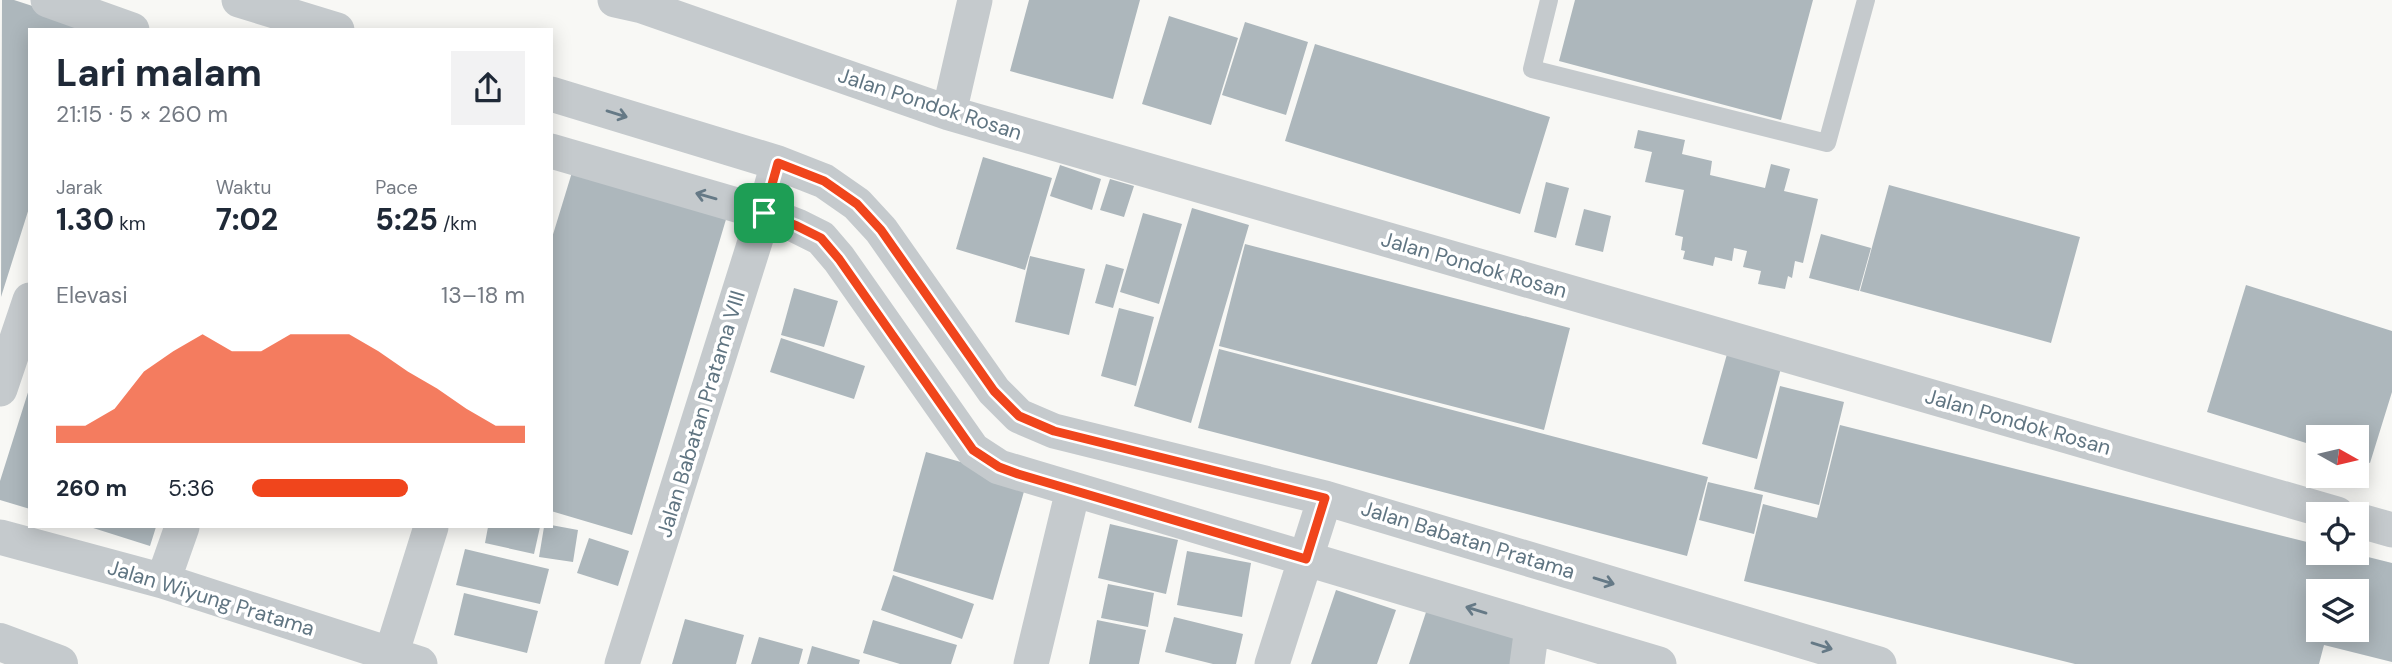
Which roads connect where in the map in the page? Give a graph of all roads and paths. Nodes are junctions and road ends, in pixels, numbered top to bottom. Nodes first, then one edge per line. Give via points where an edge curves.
1 (48, 0) edge
2 (239, 0) edge
3 (975, 0) edge
4 (1549, 0) edge
5 (1866, 0) edge
6 (633, 2) edge
7 (126, 21) edge
8 (330, 28) edge
9 (560, 97) edge
10 (949, 113) junction
11 (553, 133) edge
12 (553, 152) edge
13 (778, 163) junction
14 (764, 213) junction
15 (28, 306) edge
16 (0, 390) edge
17 (1073, 490) junction
18 (1325, 498) junction
19 (2306, 505) edge
20 (2369, 523) edge
21 (181, 528) edge
22 (431, 528) edge
23 (2392, 530) edge
24 (0, 537) edge
25 (1306, 559) junction
26 (163, 581) junction
27 (1532, 627) junction
28 (0, 642) edge
29 (1575, 652) edge
30 (405, 659) edge
31 (1868, 662) edge
32 (59, 664) edge
33 (622, 664) edge
34 (1031, 664) edge
35 (1272, 664) edge
36 (1527, 664) edge
37 (1659, 664) edge

1 - 7 street
2 - 8 street
3 - 10 street
4 - 5 lane via 1532,69 1827,143
6 - 10 street, Jalan Pondok Rosan
9 - 11 street
9 -> 13 street, Jalan Babatan Pratama
10 - 19 street, Jalan Pondok Rosan
14 -> 12 street
13 - 14 street, Jalan Babatan Pratama VIII
13 - 18 street, Jalan Babatan Pratama via 824,181 857,204 881,230 994,391 1019,416 1054,431
14 - 17 street via 821,238 973,450 1009,471
14 - 33 street, Jalan Babatan Pratama VIII
15 - 16 street
17 - 25 street
17 - 34 street
18 - 25 street
18 -> 31 street, Jalan Babatan Pratama
20 - 23 street
21 - 26 street
22 - 30 street
24 - 26 street, Jalan Wiyung Pratama
27 -> 25 street
25 - 35 street
26 - 30 street, Jalan Wiyung Pratama
27 - 29 street
27 - 36 street
28 - 32 street
29 - 37 street

